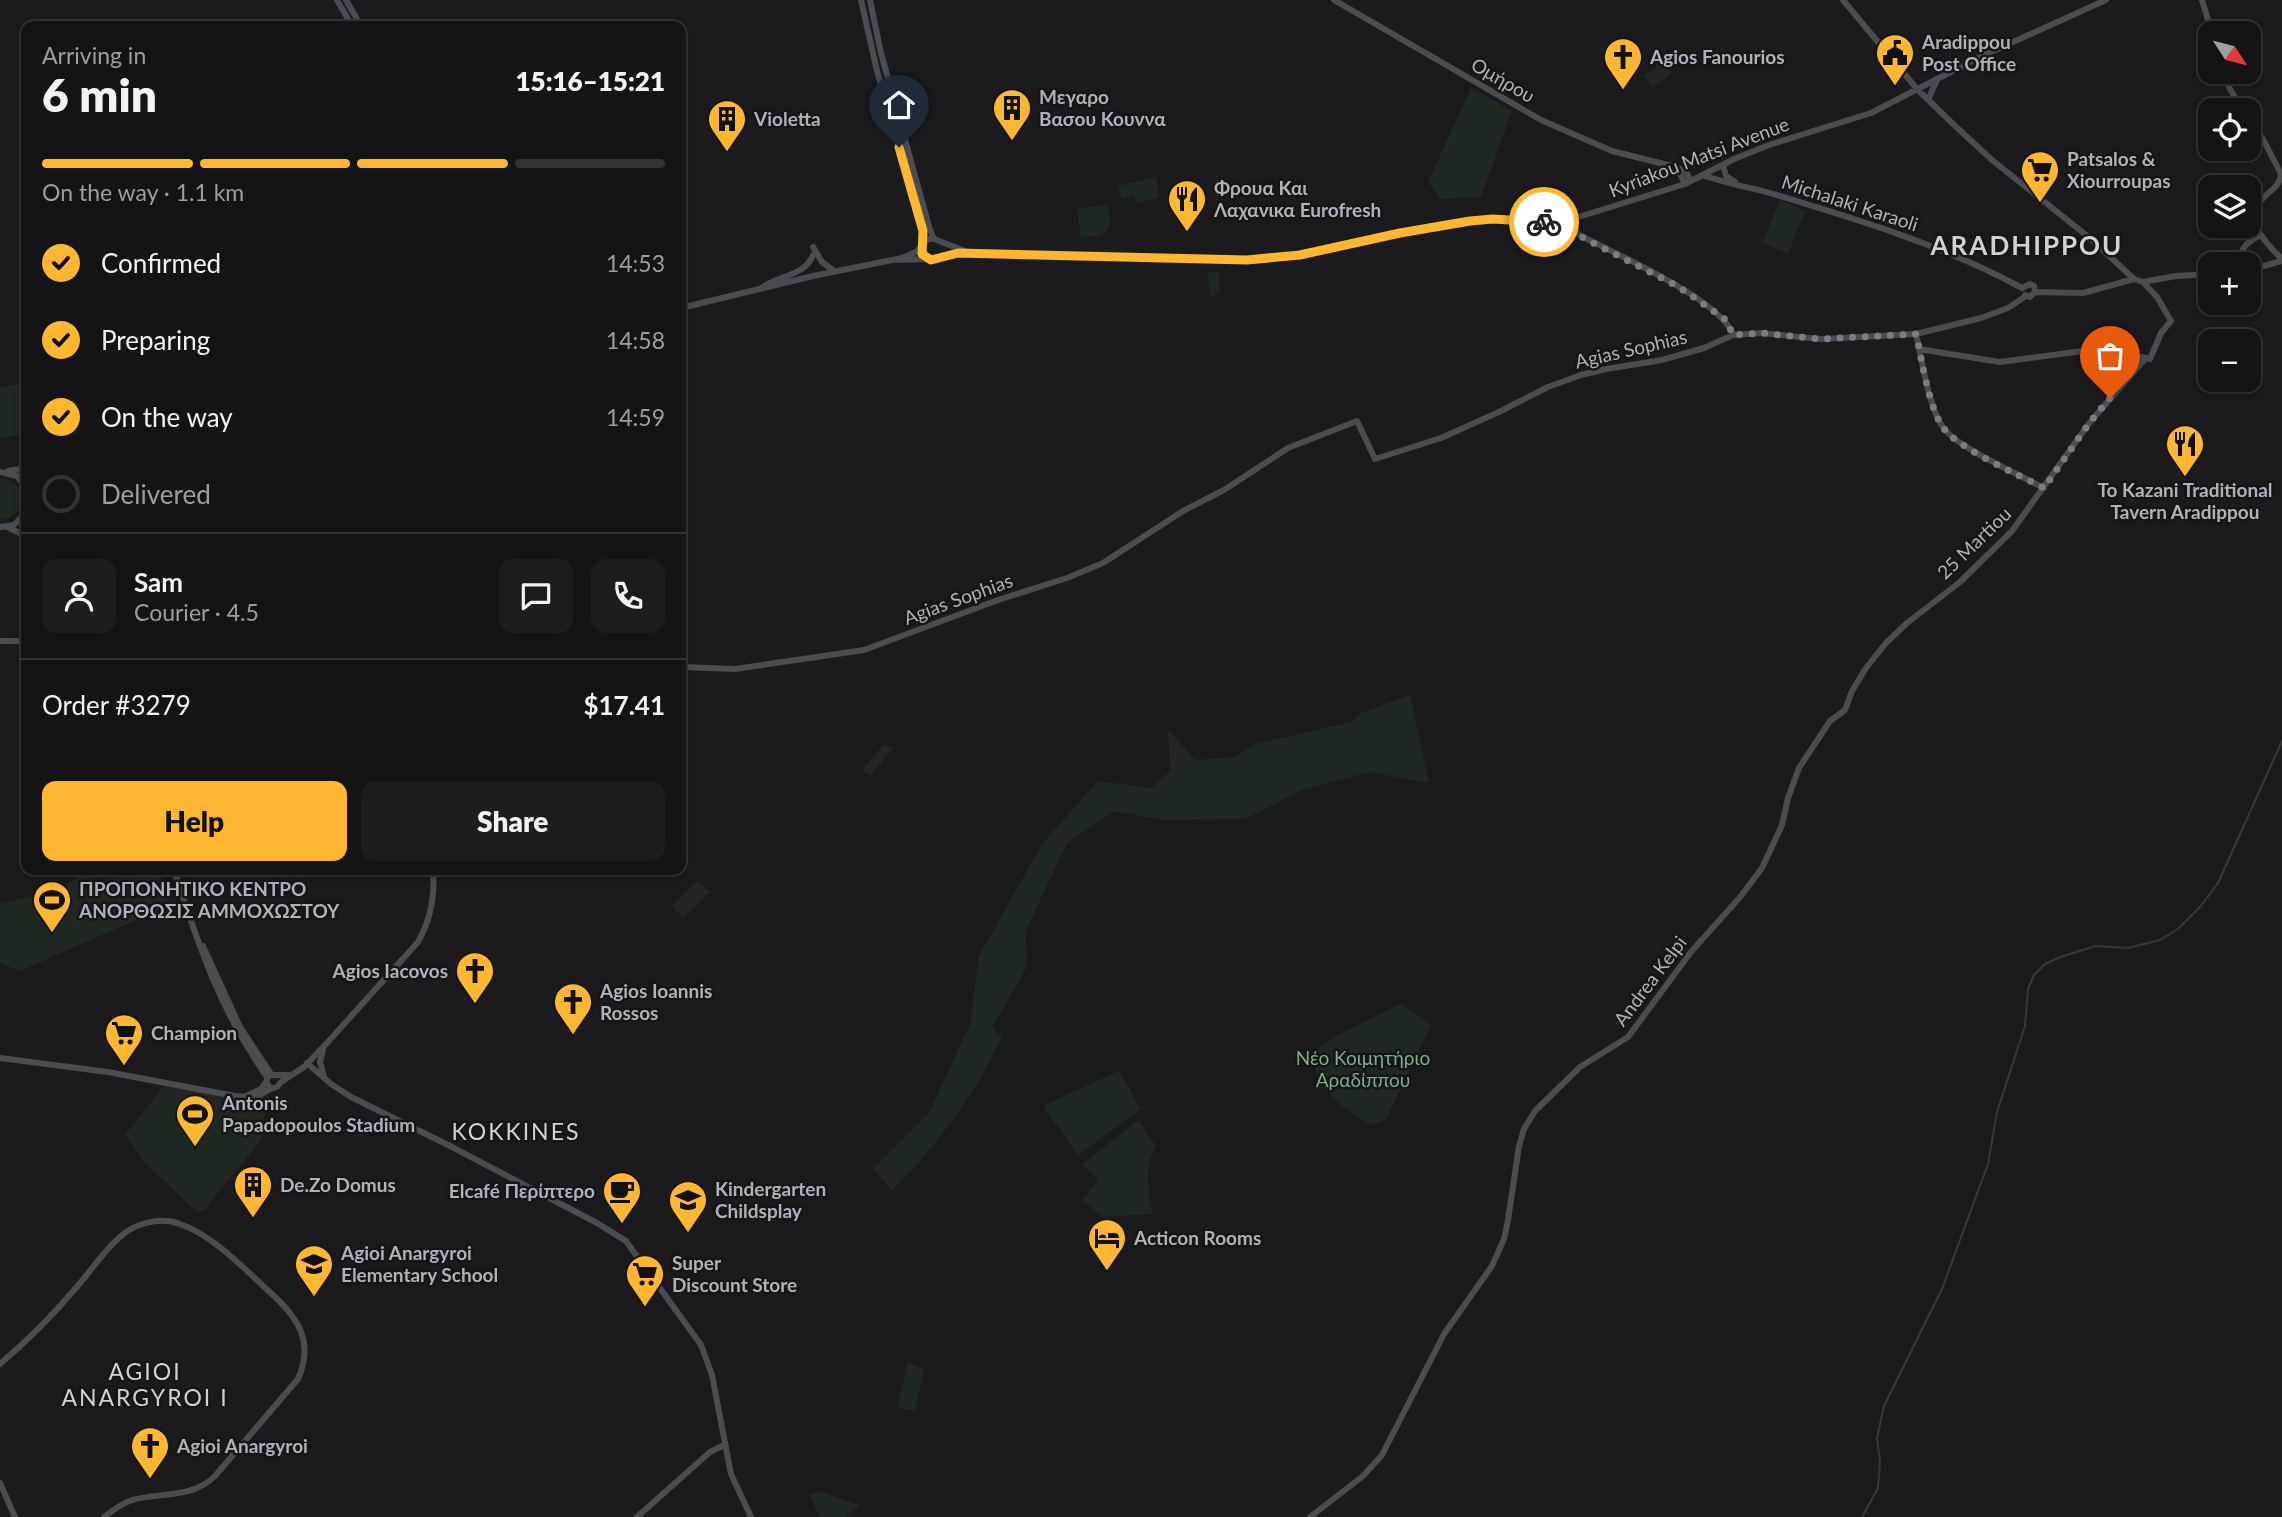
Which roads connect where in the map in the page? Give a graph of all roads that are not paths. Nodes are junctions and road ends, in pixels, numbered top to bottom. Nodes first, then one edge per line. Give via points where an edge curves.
1 (337, 0) edge
2 (346, 0) edge
3 (861, 0) edge
4 (870, 0) edge
5 (1334, 0) edge
6 (1843, 0) edge
7 (2106, 0) edge
8 (2202, 0) edge
9 (349, 21) edge
10 (358, 21) edge
11 (2208, 21) edge
12 (1938, 78) junction
13 (1917, 89) junction
14 (1928, 100) junction
15 (2261, 136) edge
16 (1723, 165) junction
17 (1702, 175) junction
18 (1688, 182) junction
19 (1744, 186) junction
20 (2261, 201) edge
21 (1572, 219) junction
22 (2254, 238) edge
23 (2261, 238) edge
24 (937, 240) junction
25 (922, 244) junction
26 (2242, 252) edge
27 (984, 254) junction
28 (938, 257) junction
29 (928, 259) junction
30 (892, 260) junction
31 (2282, 260) edge
32 (2261, 266) edge
33 (834, 271) junction
34 (2127, 271) junction
35 (2198, 275) edge
36 (2134, 279) junction
37 (2123, 282) junction
38 (2143, 282) junction
39 (2022, 288) junction
40 (758, 290) junction
41 (2035, 292) junction
42 (2026, 296) junction
43 (686, 308) edge
44 (1916, 334) junction
45 (1733, 335) junction
46 (1919, 349) junction
47 (2148, 359) junction
48 (21, 470) edge
49 (1, 471) edge
50 (21, 480) edge
51 (2044, 488) junction
52 (21, 520) edge
53 (3, 527) edge
54 (21, 534) edge
55 (0, 641) edge
56 (21, 641) edge
57 (686, 667) edge
58 (1845, 710) joint
59 (178, 875) edge
60 (433, 875) edge
61 (331, 1039) junction
62 (0, 1058) edge
63 (307, 1063) junction
64 (325, 1078) junction
65 (272, 1079) junction
66 (0, 1364) edge
67 (724, 1445) junction
68 (0, 1483) edge
69 (15, 1517) edge
70 (104, 1517) edge
71 (637, 1517) edge
72 (751, 1517) edge
73 (1310, 1517) edge

1 - 9 street
2 - 10 street
3 - 25 street via 922,223
4 - 24 street via 929,230
5 - 18 street, Ομήρου via 1541,120 1612,151 1666,164
6 - 13 street
7 - 12 street, Kyriakou Matsi Avenue
8 - 11 street
12 - 13 street, Kyriakou Matsi Avenue
12 - 14 street
13 - 14 street
13 - 16 street, Kyriakou Matsi Avenue via 1859,118 1769,145
14 - 34 street
15 - 20 street via 2281,174 2275,188
16 - 17 street, Kyriakou Matsi Avenue
16 - 19 street, Michalaki Karaoli via 1729,179
17 - 18 street, Kyriakou Matsi Avenue
17 - 19 street, Michalaki Karaoli
18 - 21 street, Kyriakou Matsi Avenue
19 - 39 street, Michalaki Karaoli via 1947,251
21 - 27 street, Kyriakou Matsi Avenue via 1470,221 1300,255 1247,260
21 - 45 street via 1580,236 1679,287 1726,320
22 - 26 street
23 - 31 street
24 - 25 street, Kyriakou Matsi Avenue
24 - 27 street, Kyriakou Matsi Avenue
24 - 28 street via 942,250
25 - 29 street via 922,254
25 - 30 street, Kyriakou Matsi Avenue via 911,254
27 - 28 street, Kyriakou Matsi Avenue
28 - 29 street, Kyriakou Matsi Avenue
29 - 30 street, Kyriakou Matsi Avenue
30 - 33 street, Kyriakou Matsi Avenue
31 - 32 street
33 - 40 street, Kyriakou Matsi Avenue
33 - 40 street via 813,251 804,269 772,279
34 - 36 street
34 - 37 street
35 - 38 street
36 - 37 street
36 - 38 street
37 - 41 street via 2083,293
38 - 47 street, 25 Martiou via 2171,321
39 - 41 street via 2031,284
39 - 42 street
40 - 43 street, Kyriakou Matsi Avenue
41 - 42 street
42 - 44 street, Agias Sophias via 1981,318
44 - 45 street, Agias Sophias via 1821,339
44 - 46 street
45 - 57 street, Agias Sophias via 1662,360 1581,375 1441,438 1375,459 1357,421 1288,448 1090,569 864,650 735,669
46 - 47 street via 2000,362 2091,350
46 - 51 street via 1930,398 1944,430
47 - 51 street, 25 Martiou via 2090,422
48 - 49 street
49 - 50 street
51 - 58 street, 25 Martiou via 1996,548 1886,643 1852,691
52 - 53 street
53 - 54 street
55 - 56 street
58 - 73 street, Andrea Kelpi via 1830,722 1799,768 1774,846 1750,886 1691,951 1628,1037 1580,1067 1535,1111 1519,1146 1499,1251 1483,1280 1444,1334 1382,1455 1363,1476
59 - 65 street via 217,992 236,1030
60 - 61 street via 426,929
61 - 63 street
61 - 64 street via 320,1059
62 - 65 street via 245,1097 260,1095
63 - 64 street
63 - 65 street via 291,1075
64 - 67 street via 351,1097 622,1238 701,1345 712,1375
66 - 70 street via 30,1338 118,1240 142,1224 156,1221 181,1224 215,1244 296,1319 305,1347 298,1379 215,1476 191,1491 129,1501
67 - 71 street via 710,1452
67 - 72 street
68 - 69 street

